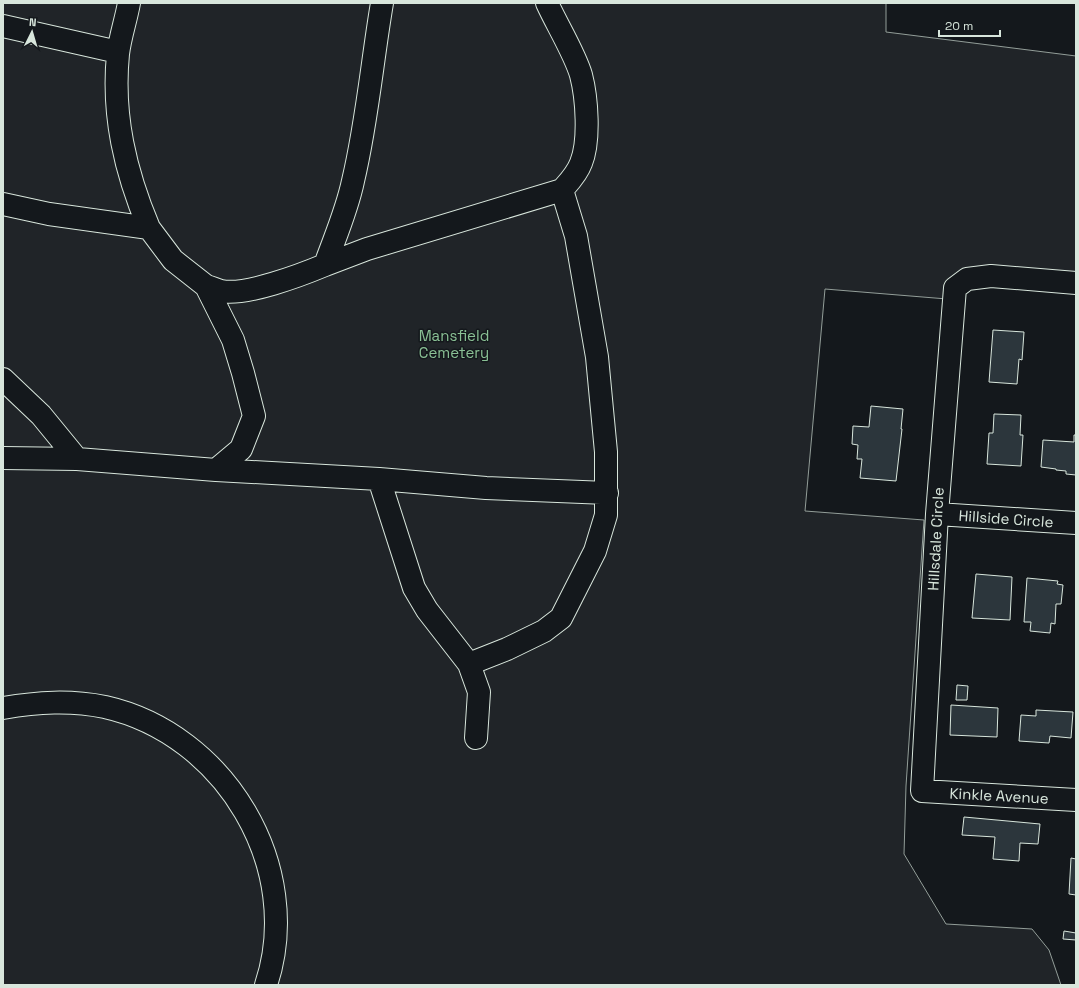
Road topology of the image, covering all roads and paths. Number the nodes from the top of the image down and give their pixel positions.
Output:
1 (129, 3) edge
2 (382, 3) edge
3 (547, 3) edge
4 (3, 26) edge
5 (118, 52) junction
6 (562, 190) junction
7 (3, 204) edge
8 (149, 228) junction
9 (325, 265) junction
10 (1076, 283) edge
11 (206, 286) junction
12 (3, 379) edge
13 (3, 458) edge
14 (77, 459) junction
15 (216, 470) junction
16 (379, 479) junction
17 (607, 493) junction
18 (936, 514) junction
19 (1076, 524) edge
20 (470, 664) junction
21 (3, 708) edge
22 (476, 738) dead end
23 (922, 791) joint
24 (1076, 800) edge
25 (266, 985) edge

1 - 5 main road
2 - 9 main road
3 - 6 main road
4 - 5 main road
5 - 8 main road
6 - 9 main road
6 - 17 main road
7 - 8 main road
8 - 11 main road
9 - 11 main road
10 - 18 main road, Hillsdale Circle
11 - 15 main road
12 - 14 main road
13 - 14 main road
14 - 15 main road
15 - 16 main road
16 - 17 main road
16 - 20 main road
17 - 20 main road
18 - 19 main road, Hillside Circle
18 - 23 main road, Hillsdale Circle
20 - 22 main road
21 - 25 main road
23 - 24 main road, Kinkle Avenue

